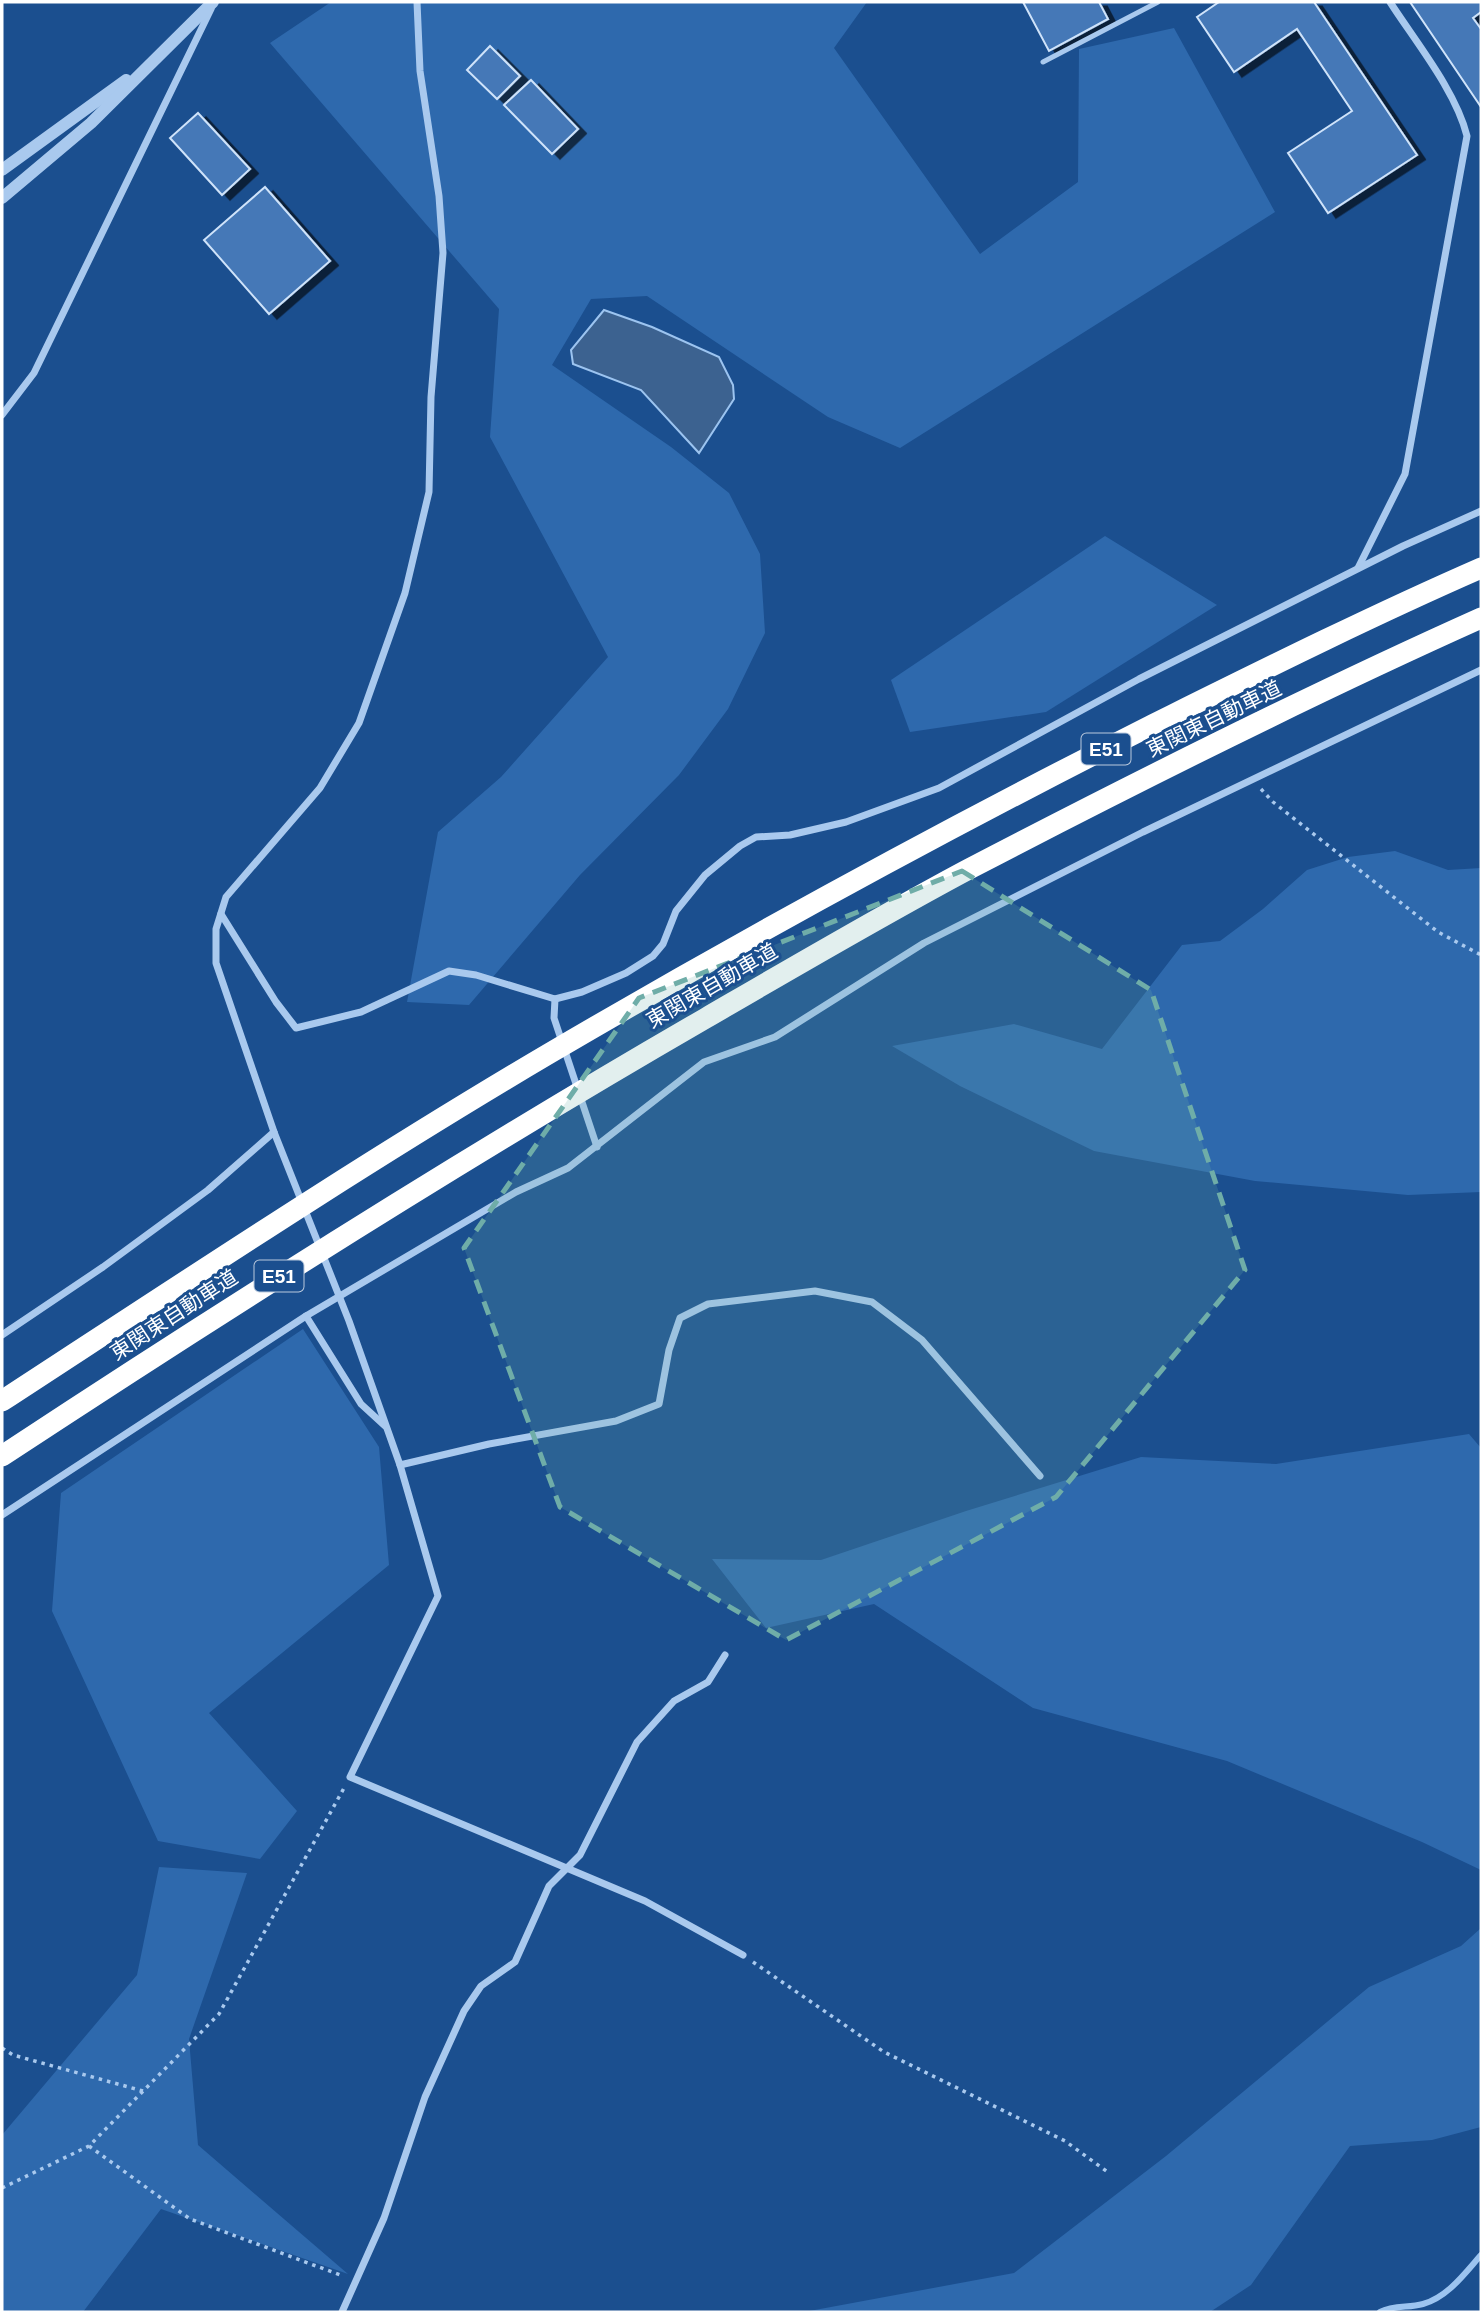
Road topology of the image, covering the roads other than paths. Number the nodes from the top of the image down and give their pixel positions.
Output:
1 (214, 2) edge
2 (417, 2) edge
3 (1158, 2) edge
4 (1390, 2) edge
5 (160, 55) junction
6 (1043, 62) dead end
7 (2, 170) edge
8 (2, 198) edge
9 (2, 415) edge
10 (1481, 511) edge
11 (1481, 568) edge
12 (1357, 569) junction
13 (1481, 618) edge
14 (1481, 670) edge
15 (221, 914) junction
16 (555, 999) junction
17 (274, 1132) junction
18 (597, 1147) junction
19 (306, 1316) junction
20 (2, 1335) edge
21 (2, 1401) edge
22 (386, 1426) junction
23 (2, 1456) edge
24 (400, 1465) junction
25 (1040, 1476) dead end
26 (2, 1515) edge
27 (724, 1655) dead end
28 (566, 1869) junction
29 (743, 1955) road end
30 (342, 2312) edge

1 - 5 street
1 - 9 street
2 - 15 street
3 - 6 lane
4 - 12 street
5 - 7 street
5 - 8 street
10 - 12 street
11 - 21 highway, 東関東自動車道 / E51
12 - 16 street
13 - 23 highway, 東関東自動車道 / E51
14 - 18 street
15 - 16 street
15 - 17 street
16 - 18 street
17 - 20 street
17 - 22 street
18 - 19 street
19 - 22 street
19 - 26 street
22 - 24 street
24 - 25 street
24 - 28 street
27 - 28 street
28 - 29 street
28 - 30 street

